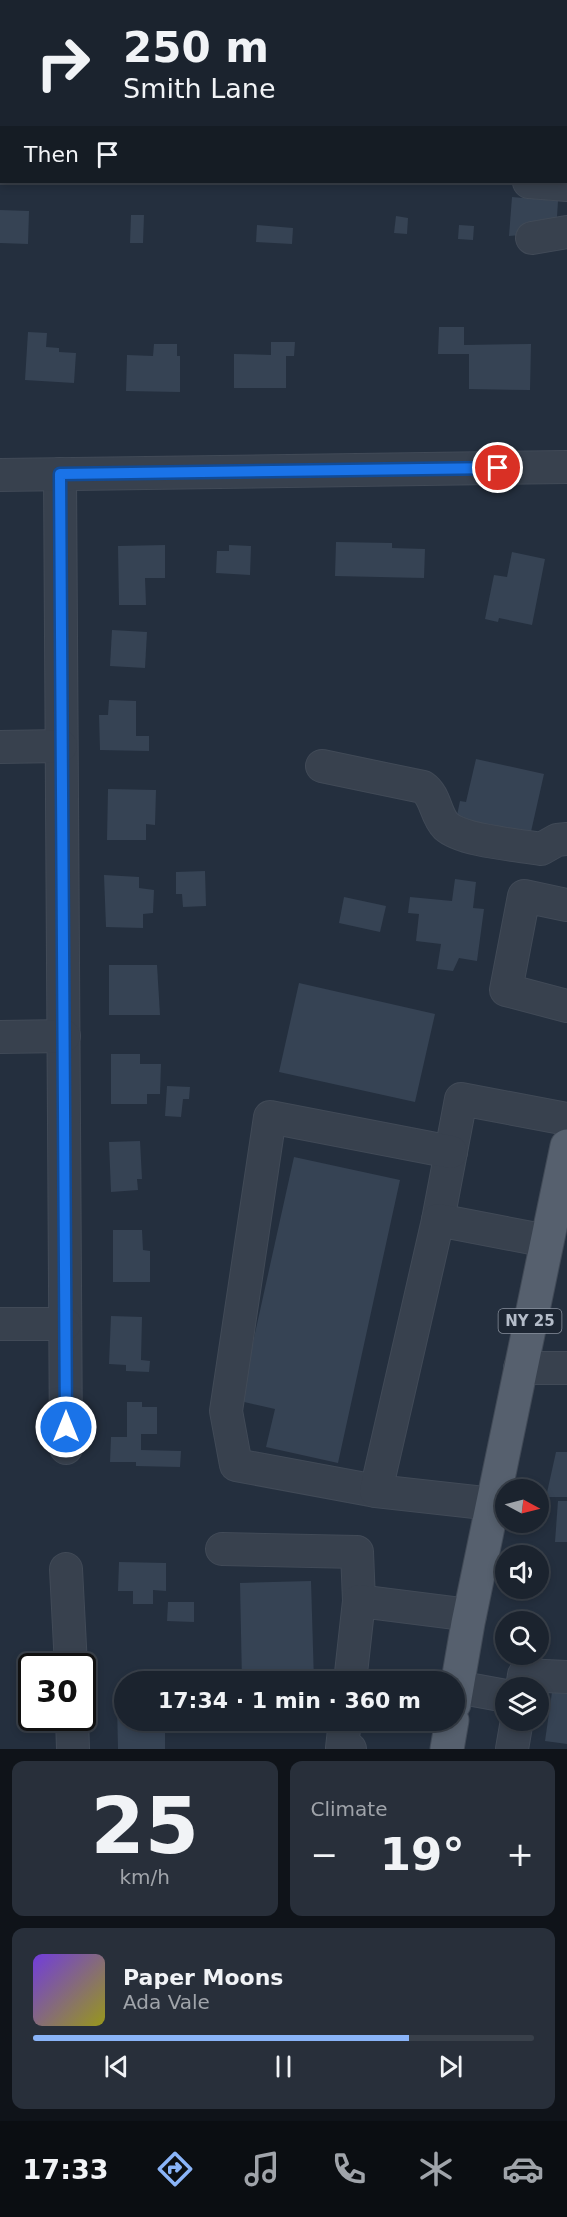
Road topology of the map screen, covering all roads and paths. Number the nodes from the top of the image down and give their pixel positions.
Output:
1 (542, 183) edge
2 (567, 185) edge
3 (567, 232) edge
4 (532, 238) dead end
5 (567, 467) edge
6 (60, 474) junction
7 (0, 475) edge
8 (61, 746) junction
9 (0, 747) edge
10 (322, 766) dead end
11 (567, 839) edge
12 (567, 905) edge
13 (567, 1006) edge
14 (63, 1036) junction
15 (0, 1037) edge
16 (567, 1119) edge
17 (451, 1152) junction
18 (565, 1167) edge
19 (438, 1220) junction
20 (547, 1242) junction
21 (0, 1324) edge
22 (65, 1324) junction
23 (520, 1368) junction
24 (567, 1368) edge
25 (66, 1448) dead end
26 (376, 1491) junction
27 (493, 1504) junction
28 (222, 1548) dead end
29 (66, 1569) dead end
30 (359, 1601) junction
31 (470, 1615) junction
32 (70, 1653) edge
33 (351, 1671) edge
34 (460, 1671) edge
35 (524, 1677) edge
36 (567, 1677) edge
37 (465, 1695) edge
38 (495, 1696) edge
39 (72, 1731) edge
40 (344, 1731) edge
41 (450, 1731) edge
42 (514, 1731) edge
43 (73, 1749) edge
44 (350, 1749) edge
45 (447, 1749) edge
46 (512, 1749) edge

1 - 2 street
3 - 4 street
5 - 6 street
6 - 7 street
6 - 8 street
8 - 9 street
8 - 14 street
10 - 11 street
12 - 13 street
14 - 15 street
14 - 22 street
16 - 17 street
17 - 19 street
17 - 26 street
18 - 20 main road, NY 25
19 - 20 street
19 - 26 street
20 - 23 main road, NY 25
21 - 22 street
22 - 25 street
23 - 24 street
23 - 27 main road, NY 25
26 - 27 street
27 - 31 main road, NY 25
28 - 30 street
29 - 32 street
30 - 31 street
30 - 33 street
31 - 34 main road, NY 25
35 - 36 street
37 - 38 street
39 - 43 street
40 - 44 street
41 - 45 main road
42 - 46 street

